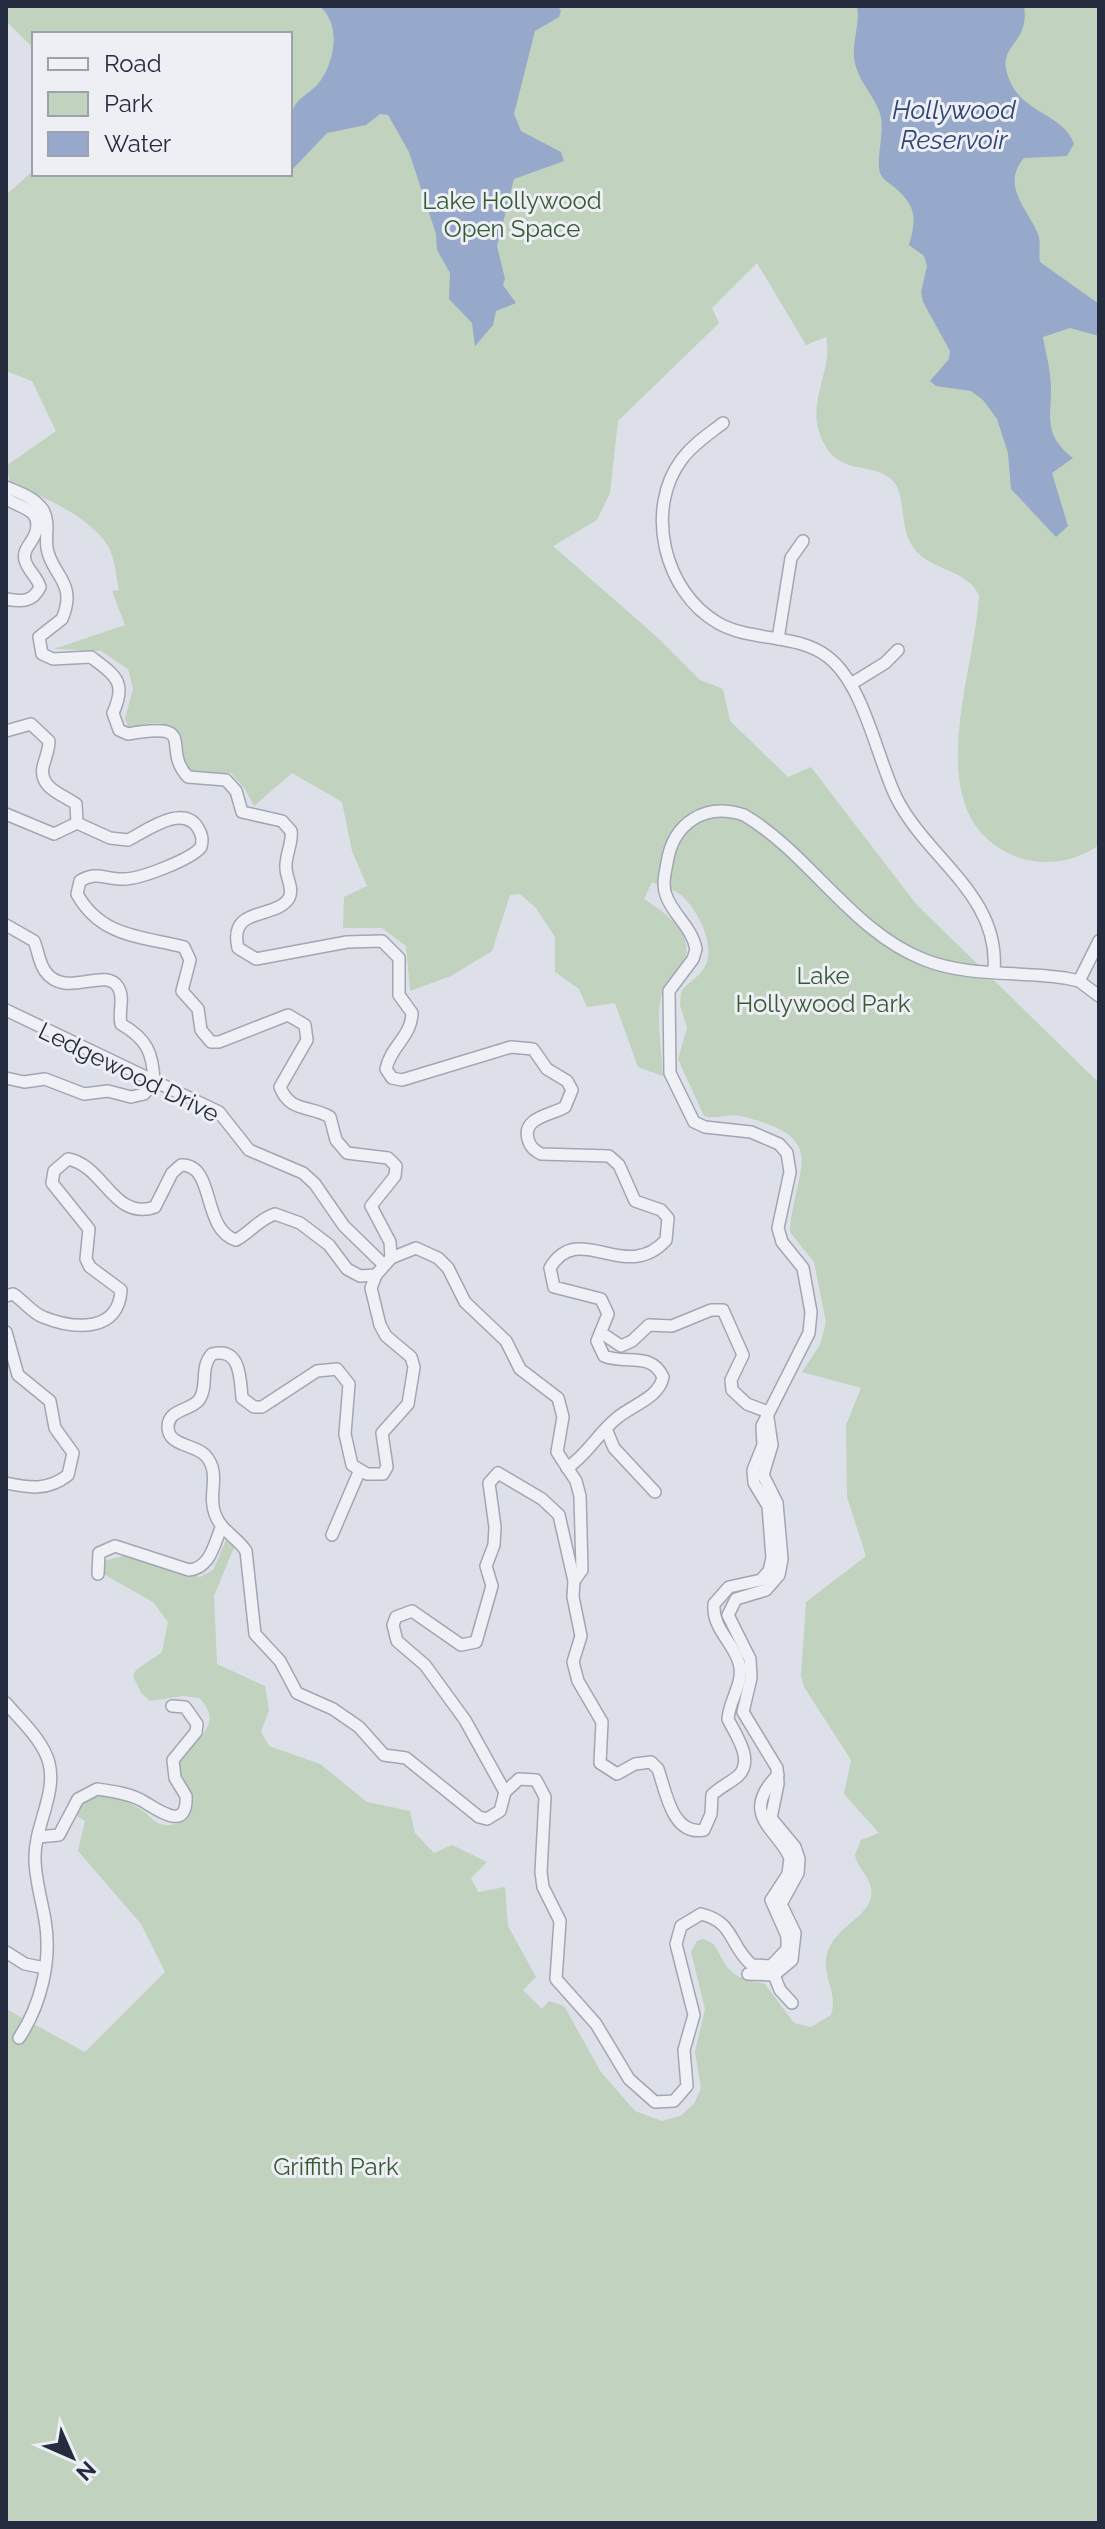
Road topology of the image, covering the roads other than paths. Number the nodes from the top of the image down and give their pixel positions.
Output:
1 (723, 423) dead end
2 (6, 487) edge
3 (6, 498) edge
4 (803, 541) dead end
5 (6, 599) edge
6 (778, 639) junction
7 (898, 650) dead end
8 (851, 684) junction
9 (6, 731) edge
10 (6, 814) edge
11 (77, 823) junction
12 (6, 925) edge
13 (1099, 941) edge
14 (994, 970) junction
15 (1079, 981) junction
16 (1099, 996) edge
17 (6, 1010) edge
18 (6, 1078) edge
19 (154, 1082) junction
20 (384, 1266) junction
21 (6, 1296) edge
22 (6, 1332) edge
23 (603, 1334) junction
24 (768, 1415) junction
25 (606, 1429) junction
26 (567, 1468) junction
27 (359, 1472) junction
28 (6, 1483) edge
29 (655, 1492) dead end
30 (221, 1528) junction
31 (332, 1535) dead end
32 (98, 1574) dead end
33 (574, 1581) junction
34 (6, 1703) edge
35 (740, 1703) junction
36 (172, 1706) dead end
37 (733, 1726) junction
38 (778, 1775) junction
39 (505, 1792) junction
40 (38, 1837) junction
41 (6, 1952) edge
42 (45, 1968) junction
43 (748, 1974) dead end
44 (774, 1975) junction
45 (792, 2003) dead end
46 (19, 2038) dead end

1 - 6 street
2 - 23 street
3 - 5 street
4 - 6 street
6 - 8 street
7 - 8 street
8 - 14 street
9 - 11 street
10 - 11 street
11 - 20 street
12 - 19 street
13 - 15 street
14 - 15 street
14 - 24 street
15 - 16 street
17 - 19 street, Ledgewood Drive
18 - 19 street
19 - 20 street, Ledgewood Drive
20 - 21 street
20 - 26 street
20 - 27 street
22 - 28 street
23 - 24 street
23 - 25 street
24 - 35 street
25 - 26 street
25 - 29 street
26 - 33 street
27 - 30 street
27 - 31 street
30 - 32 street
30 - 39 street
33 - 37 street
33 - 39 street
34 - 40 street
35 - 37 street
35 - 37 street
35 - 38 street
36 - 40 street
38 - 39 street
38 - 44 street
40 - 42 street
41 - 42 street
42 - 46 street
43 - 44 street
44 - 45 street

